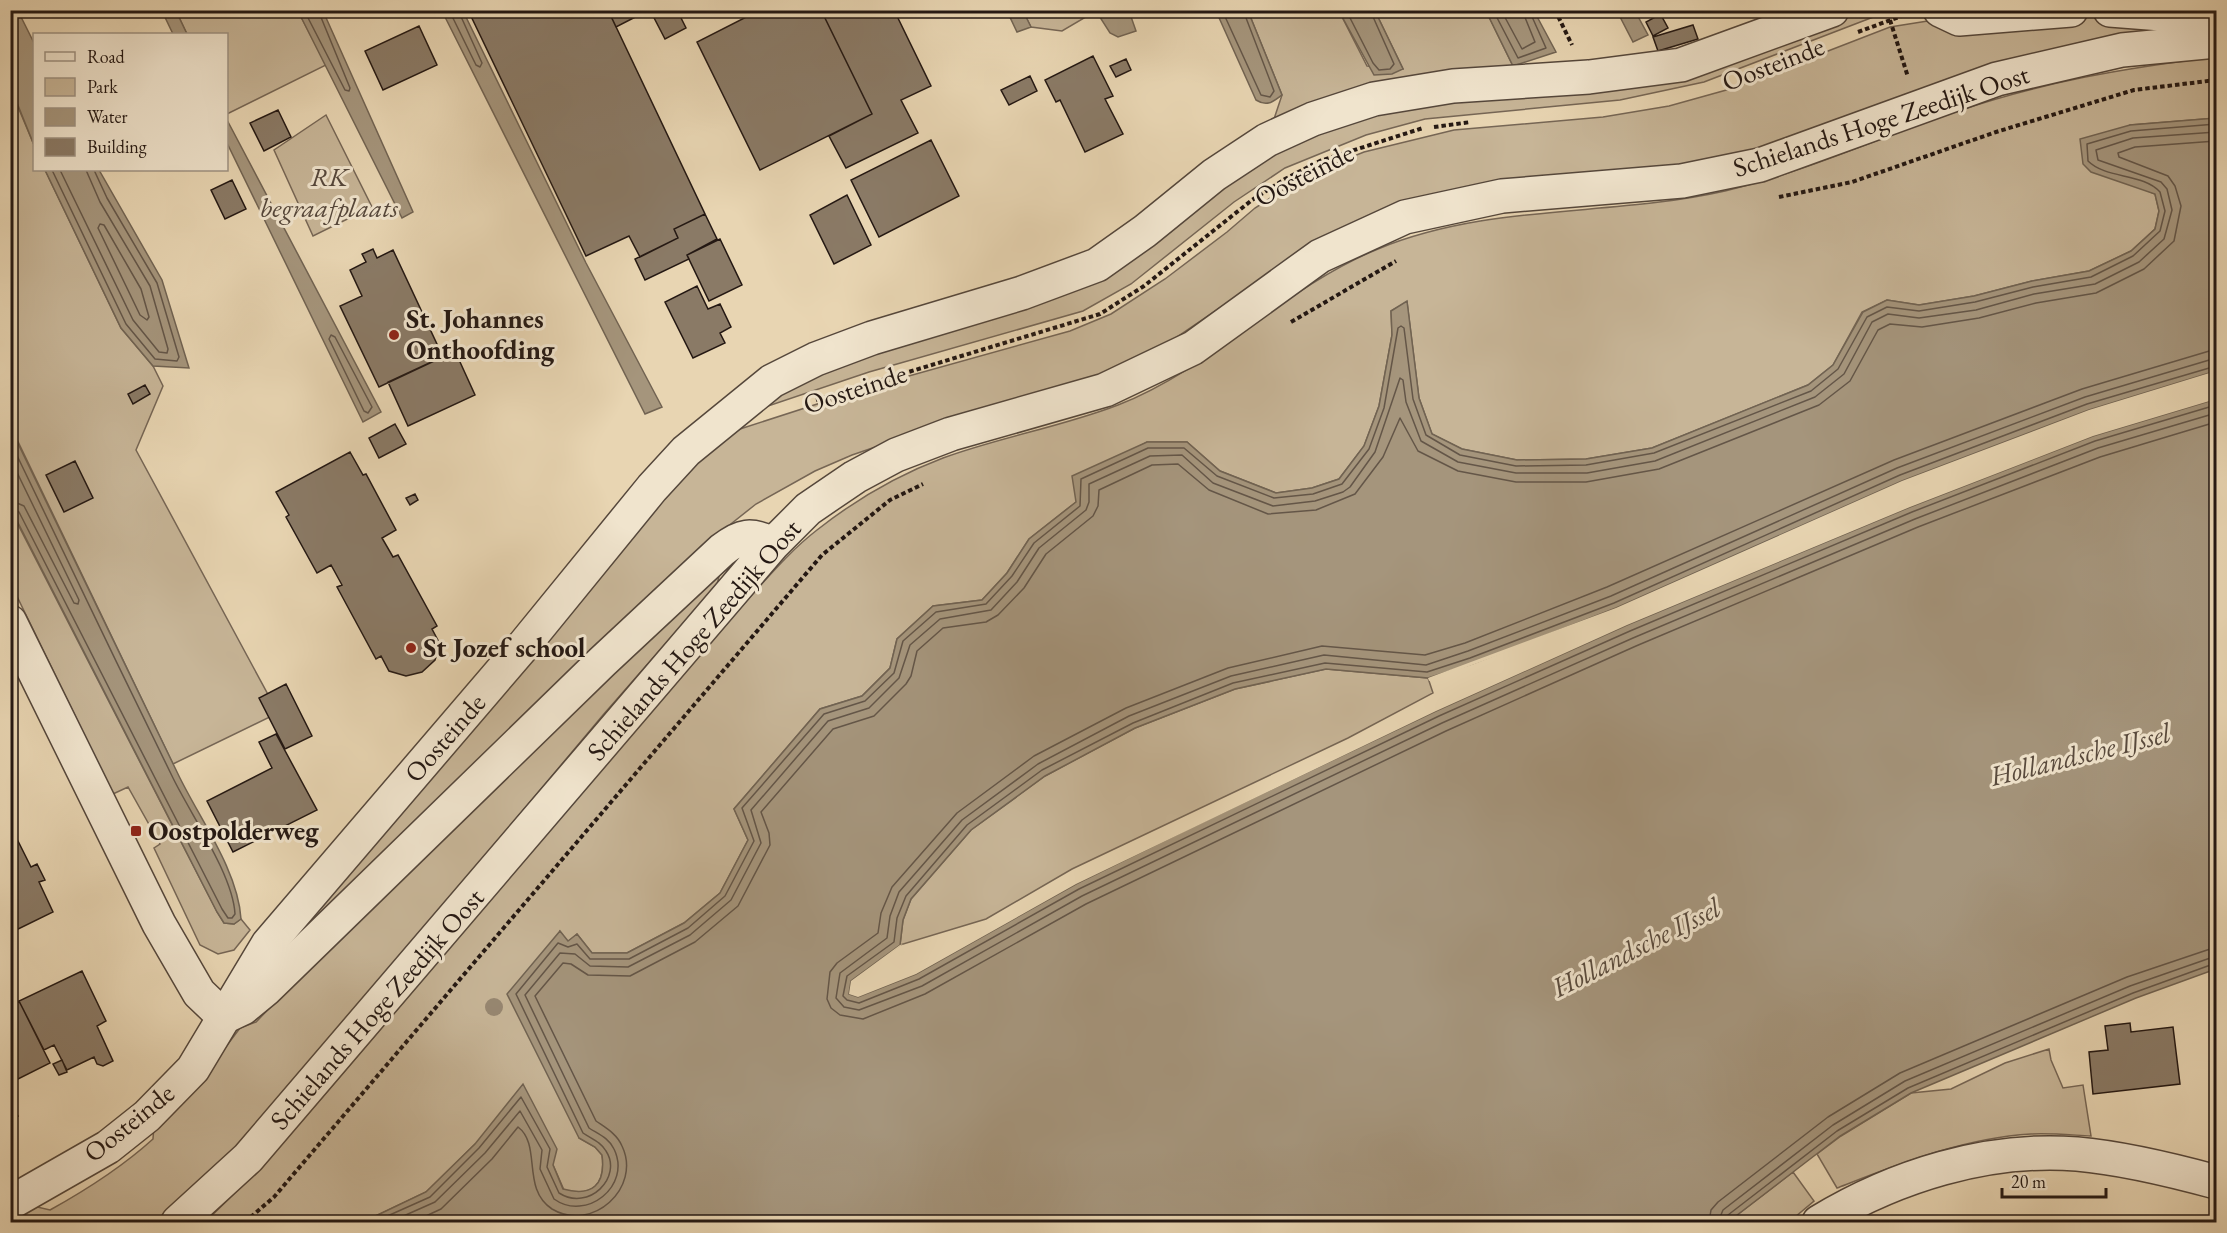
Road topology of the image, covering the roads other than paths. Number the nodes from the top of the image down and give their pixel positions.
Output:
1 (1940, 10) edge
2 (2071, 10) edge
3 (2110, 10) edge
4 (1840, 23) edge
5 (2216, 41) edge
6 (773, 544) junction
7 (10, 622) edge
8 (224, 1017) junction
9 (2217, 1182) edge
10 (10, 1203) edge
11 (178, 1222) edge
12 (1819, 1222) edge

1 - 2 street
3 - 5 street
4 - 8 street, Oosteinde
5 - 6 street, Schielands Hoge Zeedijk Oost
6 - 8 street, Oosteinde
6 - 11 street, Schielands Hoge Zeedijk Oost
7 - 8 street
8 - 10 street, Oosteinde
9 - 12 street

